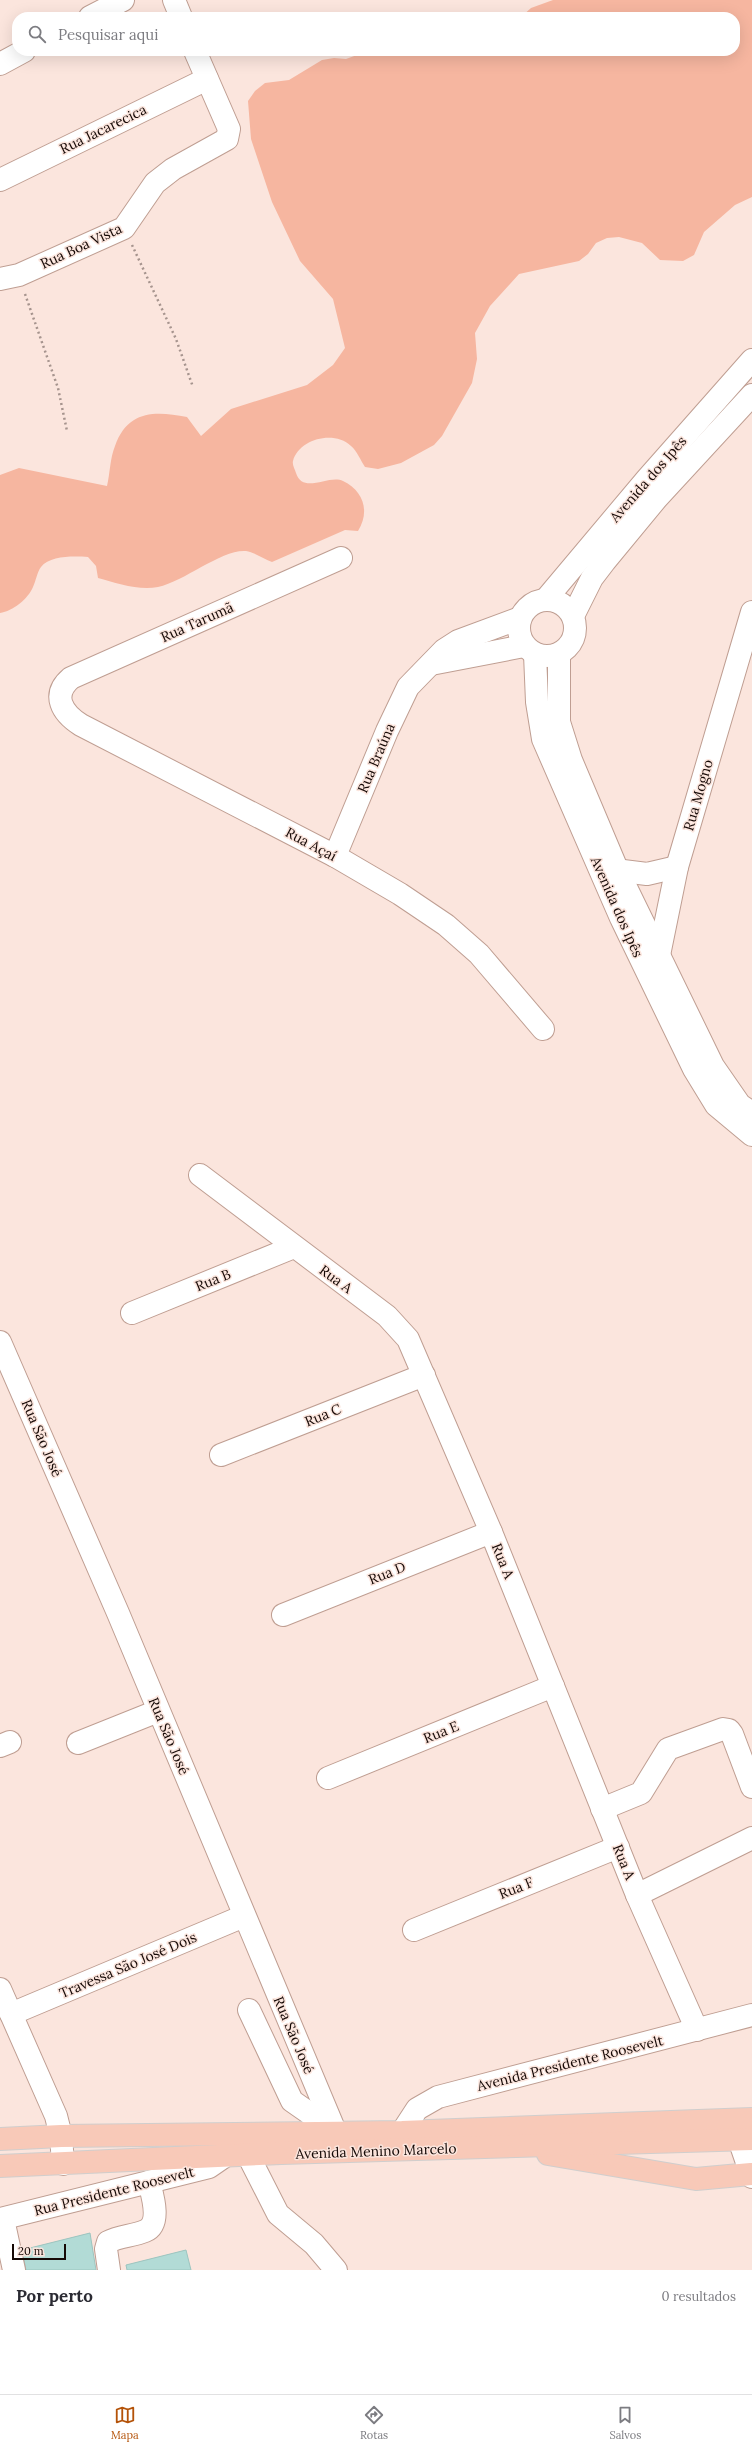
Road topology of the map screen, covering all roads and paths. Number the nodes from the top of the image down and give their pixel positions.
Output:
1 (122, 0) edge
2 (174, 0) edge
3 (99, 12) edge
4 (179, 12) edge
5 (15, 56) edge
6 (197, 56) edge
7 (0, 64) edge
8 (206, 78) junction
9 (0, 180) edge
10 (124, 228) junction
11 (9, 277) edge
12 (752, 360) edge
13 (193, 387) dead end
14 (752, 395) edge
15 (66, 431) dead end
16 (341, 558) dead end
17 (546, 599) junction
18 (752, 612) edge
19 (573, 616) junction
20 (520, 618) junction
21 (530, 650) junction
22 (559, 655) junction
23 (428, 665) junction
24 (59, 694) joint
25 (335, 856) junction
26 (677, 867) junction
27 (609, 870) junction
28 (660, 957) junction
29 (649, 978) junction
30 (543, 1029) dead end
31 (748, 1106) edge
32 (752, 1135) edge
33 (200, 1175) dead end
34 (294, 1248) junction
35 (132, 1312) dead end
36 (0, 1342) edge
37 (424, 1375) junction
38 (221, 1455) dead end
39 (491, 1532) junction
40 (284, 1615) dead end
41 (553, 1686) junction
42 (158, 1711) junction
43 (78, 1743) dead end
44 (328, 1778) dead end
45 (752, 1787) edge
46 (602, 1809) junction
47 (752, 1838) edge
48 (618, 1847) junction
49 (637, 1895) junction
50 (244, 1916) junction
51 (414, 1930) dead end
52 (0, 1989) edge
53 (249, 2010) dead end
54 (12, 2014) junction
55 (752, 2015) edge
56 (697, 2030) junction
57 (744, 2130) edge
58 (335, 2131) junction
59 (402, 2132) junction
60 (61, 2136) junction
61 (0, 2139) edge
62 (508, 2146) junction
63 (248, 2155) junction
64 (225, 2156) junction
65 (63, 2164) junction
66 (0, 2166) edge
67 (752, 2176) edge
68 (149, 2182) junction
69 (1, 2219) edge
70 (14, 2270) edge
71 (109, 2270) edge
72 (336, 2270) edge

1 - 3 street
2 - 4 street
5 - 7 street
6 - 8 street, Rua Boa Vista
8 - 9 street, Rua Jacarecica
8 - 10 street, Rua Boa Vista
10 - 11 street, Rua Boa Vista
10 - 13 path
11 - 15 path
12 - 17 street, Avenida dos Ipês
14 - 19 street, Avenida dos Ipês
16 - 24 street, Rua Tarumã
17 - 19 street
17 - 20 street, Avenida dos Ipês
18 - 26 street, Rua Mogno
19 - 22 street
20 - 21 street, Avenida dos Ipês
20 - 23 street, Rua Braúna
21 - 22 street
21 - 23 street
21 - 27 street, Avenida dos Ipês
22 - 27 street, Avenida dos Ipês
23 - 25 street, Rua Braúna
24 - 25 street, Rua Açaí
25 - 30 street, Rua Açaí
26 - 27 street
26 - 28 street, Rua Mogno
27 - 28 street, Avenida dos Ipês
27 - 29 street, Avenida dos Ipês
28 - 29 street, Rua Mogno
28 - 31 street, Avenida dos Ipês
29 - 32 street, Avenida dos Ipês
33 - 34 street, Rua A
34 - 35 street, Rua B
34 - 37 street, Rua A
36 - 42 street, Rua São José
37 - 38 street, Rua C
37 - 39 street, Rua A
39 - 40 street, Rua D
39 - 41 street, Rua A
41 - 44 street, Rua E
41 - 46 street, Rua A
42 - 43 street
42 - 50 street, Rua São José
45 - 46 street
46 - 48 street, Rua A
47 - 49 street
48 - 49 street, Rua A
48 - 51 street, Rua F
49 - 56 street, Rua A
50 - 54 street, Travessa São José Dois
50 - 58 street, Rua São José
52 - 54 street
53 - 58 street
54 - 60 street
55 - 56 street, Avenida Presidente Roosevelt
56 - 59 street, Avenida Presidente Roosevelt
57 - 59 main road, Avenida Menino Marcelo
57 - 62 main road, Avenida Menino Marcelo
57 - 67 street
58 - 59 main road, Avenida Menino Marcelo
58 - 60 main road, Avenida Menino Marcelo
60 - 61 main road, Avenida Menino Marcelo
60 - 65 street
62 - 63 main road, Avenida Menino Marcelo
62 - 67 main road
63 - 64 main road, Avenida Menino Marcelo
63 - 72 street
64 - 65 main road, Avenida Menino Marcelo
64 - 68 street, Rua Presidente Roosevelt
65 - 66 main road, Avenida Menino Marcelo
68 - 69 street, Rua Presidente Roosevelt
68 - 71 street
69 - 70 street

